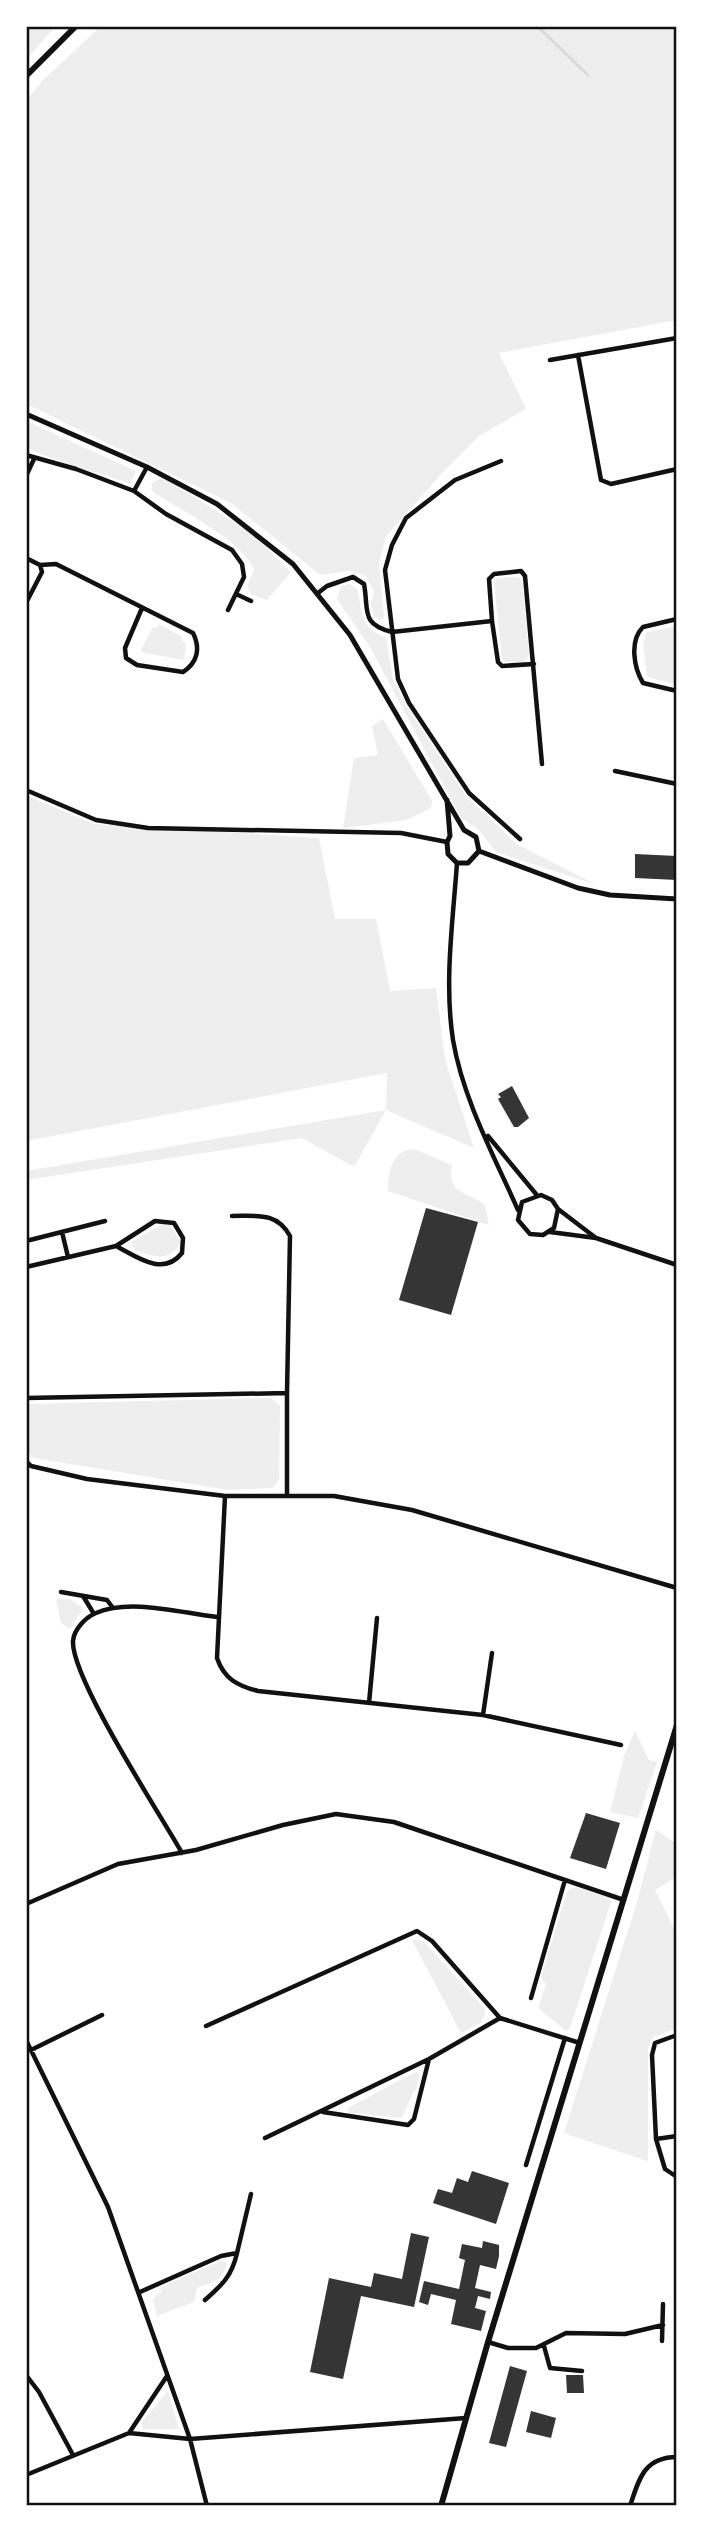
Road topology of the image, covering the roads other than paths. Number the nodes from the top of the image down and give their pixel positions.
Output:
1 (76, 26) edge
2 (26, 76) edge
3 (677, 338) edge
4 (578, 355) junction
5 (551, 360) dead end
6 (26, 414) edge
7 (26, 455) edge
8 (34, 459) junction
9 (501, 461) dead end
10 (147, 467) junction
11 (677, 469) edge
12 (26, 476) edge
13 (134, 491) junction
14 (26, 558) edge
15 (40, 565) junction
16 (318, 593) junction
17 (236, 594) junction
18 (251, 601) dead end
19 (26, 603) edge
20 (142, 608) junction
21 (228, 610) dead end
22 (677, 619) edge
23 (492, 621) junction
24 (392, 632) junction
25 (534, 664) junction
26 (677, 691) edge
27 (542, 764) dead end
28 (615, 771) dead end
29 (677, 784) edge
30 (26, 790) edge
31 (447, 800) junction
32 (464, 830) junction
33 (449, 839) junction
34 (520, 839) dead end
35 (479, 851) junction
36 (457, 863) junction
37 (677, 899) edge
38 (481, 1127) junction
39 (537, 1195) junction
40 (558, 1209) junction
41 (518, 1210) junction
42 (232, 1216) dead end
43 (105, 1222) dead end
44 (62, 1232) junction
45 (550, 1232) junction
46 (596, 1238) junction
47 (26, 1241) edge
48 (116, 1246) junction
49 (68, 1257) junction
50 (677, 1265) edge
51 (26, 1267) edge
52 (287, 1393) junction
53 (26, 1398) edge
54 (26, 1461) edge
55 (286, 1494) junction
56 (225, 1496) junction
57 (677, 1588) edge
58 (61, 1592) dead end
59 (83, 1596) junction
60 (113, 1608) junction
61 (94, 1614) junction
62 (217, 1618) junction
63 (377, 1618) dead end
64 (492, 1653) dead end
65 (369, 1703) junction
66 (483, 1715) junction
67 (677, 1725) edge
68 (621, 1745) dead end
69 (182, 1853) junction
70 (565, 1880) junction
71 (624, 1900) junction
72 (26, 1904) edge
73 (531, 1997) dead end
74 (102, 2015) dead end
75 (500, 2018) junction
76 (206, 2026) dead end
77 (677, 2035) edge
78 (565, 2038) junction
79 (26, 2040) edge
80 (581, 2043) junction
81 (32, 2050) junction
82 (429, 2059) junction
83 (321, 2111) junction
84 (677, 2136) edge
85 (265, 2138) dead end
86 (656, 2139) junction
87 (526, 2165) dead end
88 (677, 2177) edge
89 (251, 2194) dead end
90 (237, 2253) junction
91 (140, 2292) junction
92 (205, 2300) dead end
93 (663, 2304) dead end
94 (663, 2325) junction
95 (662, 2341) dead end
96 (488, 2342) junction
97 (544, 2346) junction
98 (582, 2371) dead end
99 (168, 2374) junction
100 (26, 2375) edge
101 (466, 2418) junction
102 (129, 2433) junction
103 (190, 2439) junction
104 (73, 2455) junction
105 (677, 2457) edge
106 (26, 2475) edge
107 (207, 2506) edge
108 (441, 2506) edge
109 (630, 2506) edge

1 - 2 main road
3 - 4 street
4 - 5 street
4 - 11 street
6 - 10 street
7 - 8 street
8 - 12 street
8 - 13 street
9 - 24 street
10 - 13 street
10 - 16 street
13 - 17 street
14 - 15 street
15 - 19 street
15 - 20 street
16 - 24 street
16 - 31 street
17 - 18 street
17 - 21 street
20 - 20 street
22 - 26 street
23 - 24 street
23 - 25 street
23 - 25 street
24 - 34 street
25 - 27 street
28 - 29 street
30 - 33 street
31 - 32 street
31 - 33 street
32 - 33 street
32 - 35 street
33 - 36 street
35 - 36 street
35 - 37 street
36 - 38 street
38 - 39 street
38 - 41 street
39 - 40 street
39 - 41 street
40 - 45 street
40 - 46 street
41 - 45 street
42 - 52 street
43 - 44 street
44 - 47 street
44 - 49 street
45 - 46 street
46 - 50 street
48 - 48 street
48 - 49 street
49 - 51 street
52 - 53 street
52 - 55 street
54 - 56 street
55 - 56 street
55 - 57 street
56 - 62 street
58 - 59 street
59 - 60 street
59 - 61 street
60 - 61 street
60 - 62 street
61 - 69 street
62 - 65 street
63 - 65 street
64 - 66 street
65 - 66 street
66 - 68 street
67 - 71 main road
69 - 70 street
69 - 72 street
70 - 71 street
70 - 73 street
71 - 80 main road
74 - 81 street
75 - 76 street
75 - 78 street
75 - 82 street
77 - 86 street
78 - 80 street
78 - 87 street
79 - 81 street
80 - 96 main road
81 - 91 street
82 - 83 street
82 - 83 street
83 - 85 street
84 - 86 street
86 - 88 street
89 - 90 street
90 - 91 street
90 - 92 street
91 - 99 street
93 - 94 street
94 - 95 street
94 - 97 street
96 - 97 street
96 - 101 main road
97 - 98 street
99 - 102 street
99 - 103 street
100 - 104 street
101 - 103 street
101 - 108 main road
102 - 103 street
102 - 104 street
103 - 107 street
104 - 106 street
105 - 109 street

